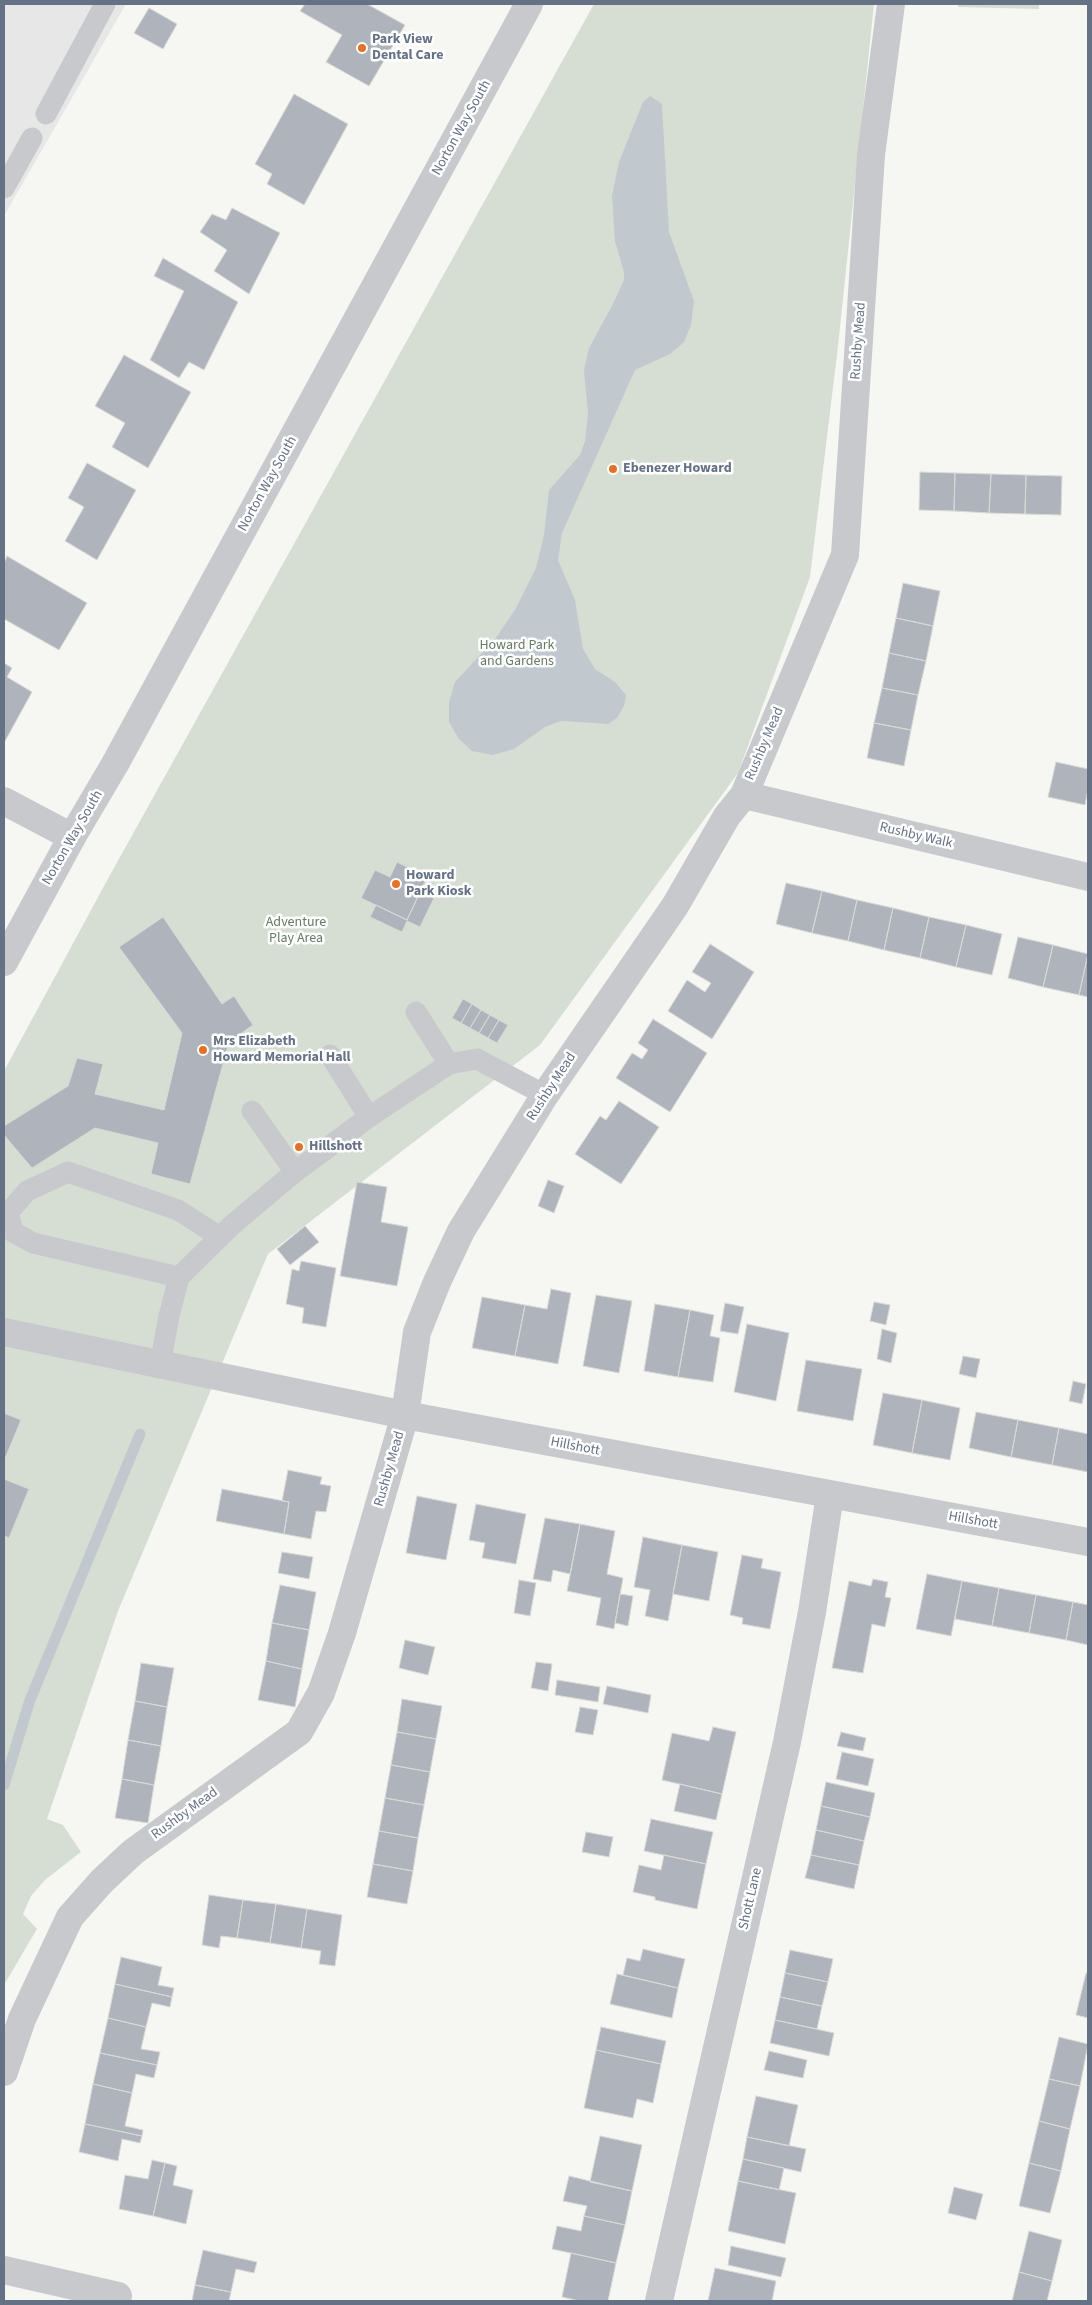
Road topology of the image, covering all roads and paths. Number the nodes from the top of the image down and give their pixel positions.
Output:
1 (105, 4) edge
2 (529, 4) edge
3 (891, 4) edge
4 (46, 114) dead end
5 (32, 138) dead end
6 (8, 180) edge
7 (744, 795) junction
8 (4, 801) edge
9 (72, 837) junction
10 (1088, 877) edge
11 (4, 962) edge
12 (416, 1012) dead end
13 (330, 1055) dead end
14 (449, 1064) junction
15 (545, 1095) junction
16 (252, 1110) dead end
17 (369, 1117) junction
18 (295, 1172) junction
19 (220, 1237) junction
20 (179, 1277) junction
21 (4, 1332) edge
22 (160, 1365) junction
23 (405, 1415) junction
24 (830, 1495) junction
25 (1088, 1542) edge
26 (4, 2072) edge
27 (4, 2270) edge
28 (118, 2296) dead end
29 (660, 2301) edge

1 - 4 lane
2 - 9 street, Norton Way South
3 - 7 street, Rushby Mead
5 - 6 lane
7 - 10 street, Rushby Walk
7 - 15 street, Rushby Mead
8 - 9 street
9 - 11 street, Norton Way South
12 - 14 lane
13 - 17 lane
14 - 15 lane
14 - 17 lane
15 - 23 street, Rushby Mead
16 - 18 lane
17 - 18 lane
18 - 19 lane
19 - 20 lane
19 - 20 lane
20 - 22 lane
21 - 22 street, Hillshott
22 - 23 street, Hillshott
23 - 24 street, Hillshott
23 - 26 street, Rushby Mead
24 - 25 street, Hillshott
24 - 29 street, Shott Lane
27 - 28 street

